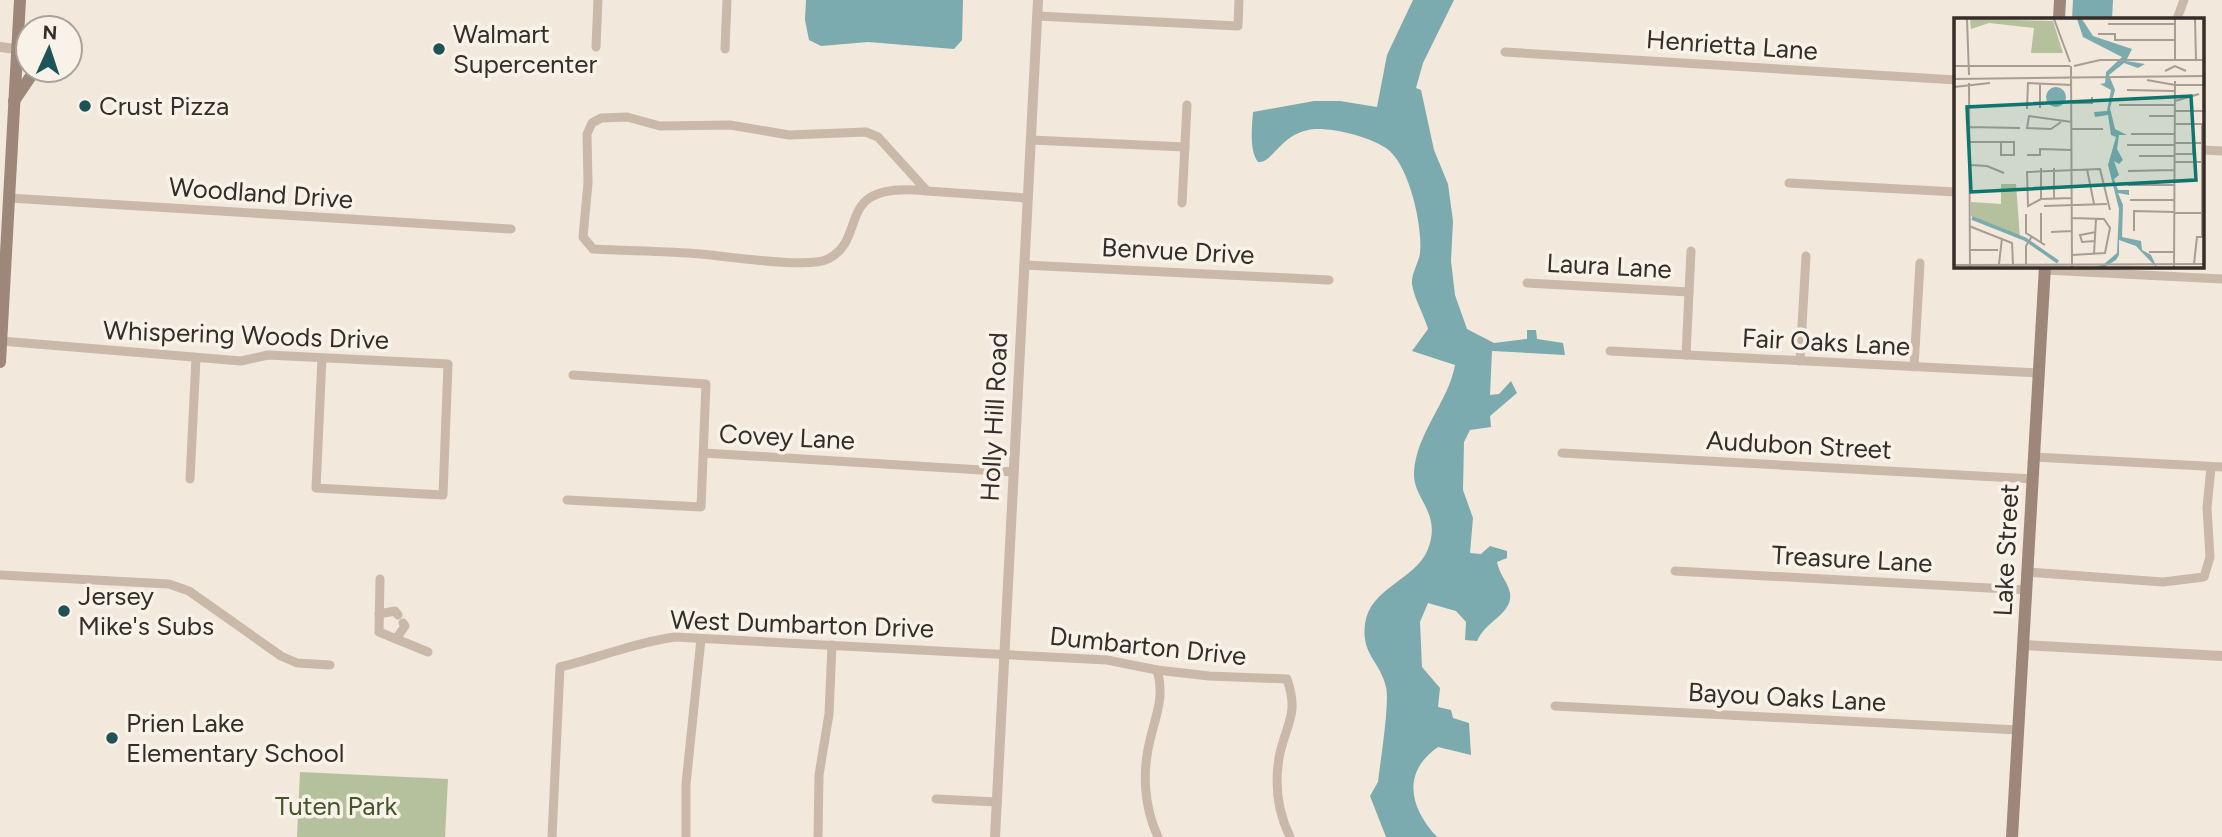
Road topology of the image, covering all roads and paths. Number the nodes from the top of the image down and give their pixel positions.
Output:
1 (598, 0) edge
2 (727, 0) edge
3 (1038, 0) edge
4 (1239, 0) edge
5 (2060, 0) edge
6 (2184, 0) edge
7 (1037, 16) junction
8 (2059, 18) edge
9 (2178, 18) edge
10 (596, 47) dead end
11 (725, 49) dead end
12 (1506, 52) dead end
13 (1954, 80) edge
14 (14, 84) edge
15 (25, 84) edge
16 (13, 101) junction
17 (1187, 105) dead end
18 (1031, 140) junction
19 (1185, 147) junction
20 (2204, 150) edge
21 (2222, 151) edge
22 (1789, 183) dead end
23 (927, 191) junction
24 (1954, 192) edge
25 (9, 198) junction
26 (1028, 198) junction
27 (1182, 204) dead end
28 (511, 229) dead end
29 (1691, 251) dead end
30 (1805, 256) dead end
31 (1920, 263) dead end
32 (1024, 265) junction
33 (2045, 268) edge
34 (2222, 279) edge
35 (1329, 280) dead end
36 (1527, 283) dead end
37 (1689, 292) junction
38 (1, 335) edge
39 (1610, 351) dead end
40 (1686, 355) junction
41 (196, 358) junction
42 (322, 358) junction
43 (1800, 361) junction
44 (0, 362) edge
45 (1914, 367) junction
46 (2039, 373) junction
47 (573, 375) dead end
48 (704, 453) junction
49 (1562, 453) dead end
50 (2034, 457) junction
51 (2211, 467) junction
52 (2222, 467) edge
53 (1014, 472) junction
54 (190, 479) dead end
55 (2033, 479) junction
56 (567, 500) dead end
57 (1675, 571) dead end
58 (2027, 572) junction
59 (0, 575) edge
60 (380, 579) dead end
61 (2026, 590) junction
62 (379, 614) junction
63 (396, 639) junction
64 (701, 639) junction
65 (832, 645) junction
66 (2023, 645) junction
67 (428, 652) dead end
68 (1004, 655) junction
69 (2222, 656) edge
70 (330, 665) dead end
71 (1157, 670) junction
72 (1555, 706) dead end
73 (2018, 730) junction
74 (936, 799) dead end
75 (997, 802) junction
76 (552, 837) edge
77 (686, 837) edge
78 (818, 837) edge
79 (995, 837) edge
80 (1158, 837) edge
81 (1290, 837) edge
82 (2012, 837) edge

1 - 10 street
2 - 11 street
3 - 7 street, Holly Hill Road
4 - 7 street
5 - 8 main road
6 - 9 street
7 - 18 street, Holly Hill Road
12 - 13 street, Henrietta Lane
14 - 16 main road
15 - 16 main road
16 - 25 main road
17 - 19 street
18 - 19 street
18 - 26 street, Holly Hill Road
19 - 27 street
20 - 21 street
22 - 24 street
23 - 23 street
23 - 26 street
25 - 28 street, Woodland Drive
25 - 38 main road
26 - 32 street, Holly Hill Road
29 - 37 street
30 - 43 street
31 - 45 street
32 - 35 street, Benvue Drive
32 - 53 street, Holly Hill Road
33 - 34 street
33 - 46 main road, Lake Street
36 - 37 street, Laura Lane
37 - 40 street
38 - 41 street, Whispering Woods Drive
38 - 44 main road
39 - 40 street, Fair Oaks Lane
40 - 43 street, Fair Oaks Lane
41 - 42 street, Whispering Woods Drive
41 - 54 street
42 - 42 street, Whispering Woods Drive
43 - 45 street, Fair Oaks Lane
45 - 46 street, Fair Oaks Lane
46 - 50 main road, Lake Street
47 - 48 street
48 - 53 street, Covey Lane
48 - 56 street, Covey Lane
49 - 55 street, Audubon Street
50 - 51 street
50 - 55 main road, Lake Street
51 - 52 street
51 - 58 street
53 - 68 street, Holly Hill Road
55 - 58 main road, Lake Street
57 - 61 street, Treasure Lane
58 - 61 main road, Lake Street
59 - 70 street
60 - 62 street
61 - 66 main road, Lake Street
62 - 63 street
62 - 63 street
63 - 67 street
64 - 65 street, West Dumbarton Drive
64 - 76 street, West Dumbarton Drive
64 - 77 street
65 - 68 street, West Dumbarton Drive
65 - 78 street
66 - 69 street
66 - 73 main road, Lake Street
68 - 71 street, Dumbarton Drive
68 - 75 street, Holly Hill Road
71 - 80 street
71 - 81 street, Dumbarton Drive
72 - 73 street, Bayou Oaks Lane
73 - 82 main road, Lake Street
74 - 75 street
75 - 79 street, Holly Hill Road

